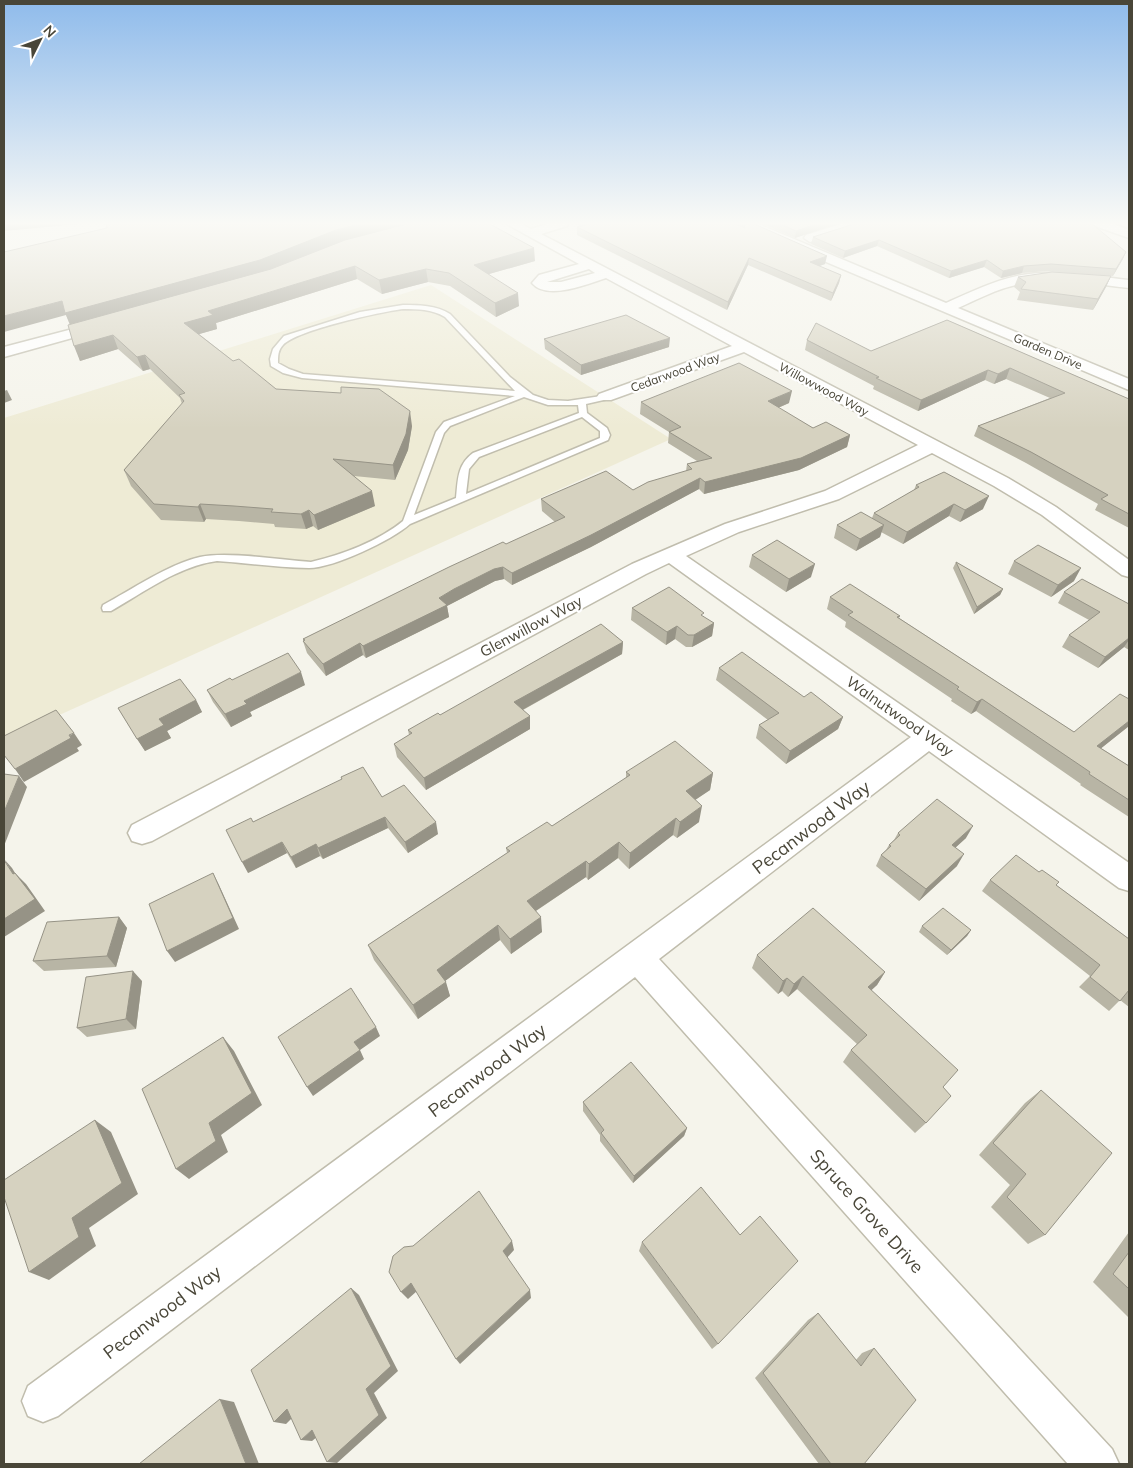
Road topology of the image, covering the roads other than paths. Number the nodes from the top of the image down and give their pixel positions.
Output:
1 (639, 292) edge
2 (907, 292) edge
3 (985, 292) edge
4 (946, 308) junction
5 (117, 321) edge
6 (744, 347) junction
7 (4, 352) edge
8 (1129, 385) edge
9 (526, 394) junction
10 (605, 397) joint
11 (582, 409) junction
12 (932, 446) junction
13 (461, 499) junction
14 (407, 522) junction
15 (670, 554) junction
16 (1129, 570) edge
17 (107, 608) dead end
18 (929, 737) junction
19 (142, 833) dead end
20 (1129, 879) edge
21 (638, 958) junction
22 (43, 1401) dead end
23 (1097, 1464) edge

1 - 6 street, Willowwood Way
2 - 4 street, Garden Drive
3 - 4 street
4 - 8 street, Garden Drive
5 - 7 street
6 - 10 street, Cedarwood Way
6 - 12 street, Willowwood Way
9 - 9 lane
9 - 11 lane
9 - 14 lane
10 - 11 lane
11 - 13 lane
11 - 13 lane
12 - 15 street, Glenwillow Way
12 - 16 street, Willowwood Way
13 - 14 lane
14 - 17 lane
15 - 18 street, Walnutwood Way
15 - 19 street, Glenwillow Way
18 - 20 street, Walnutwood Way
18 - 21 street, Pecanwood Way
21 - 22 street, Pecanwood Way
21 - 23 street, Spruce Grove Drive

